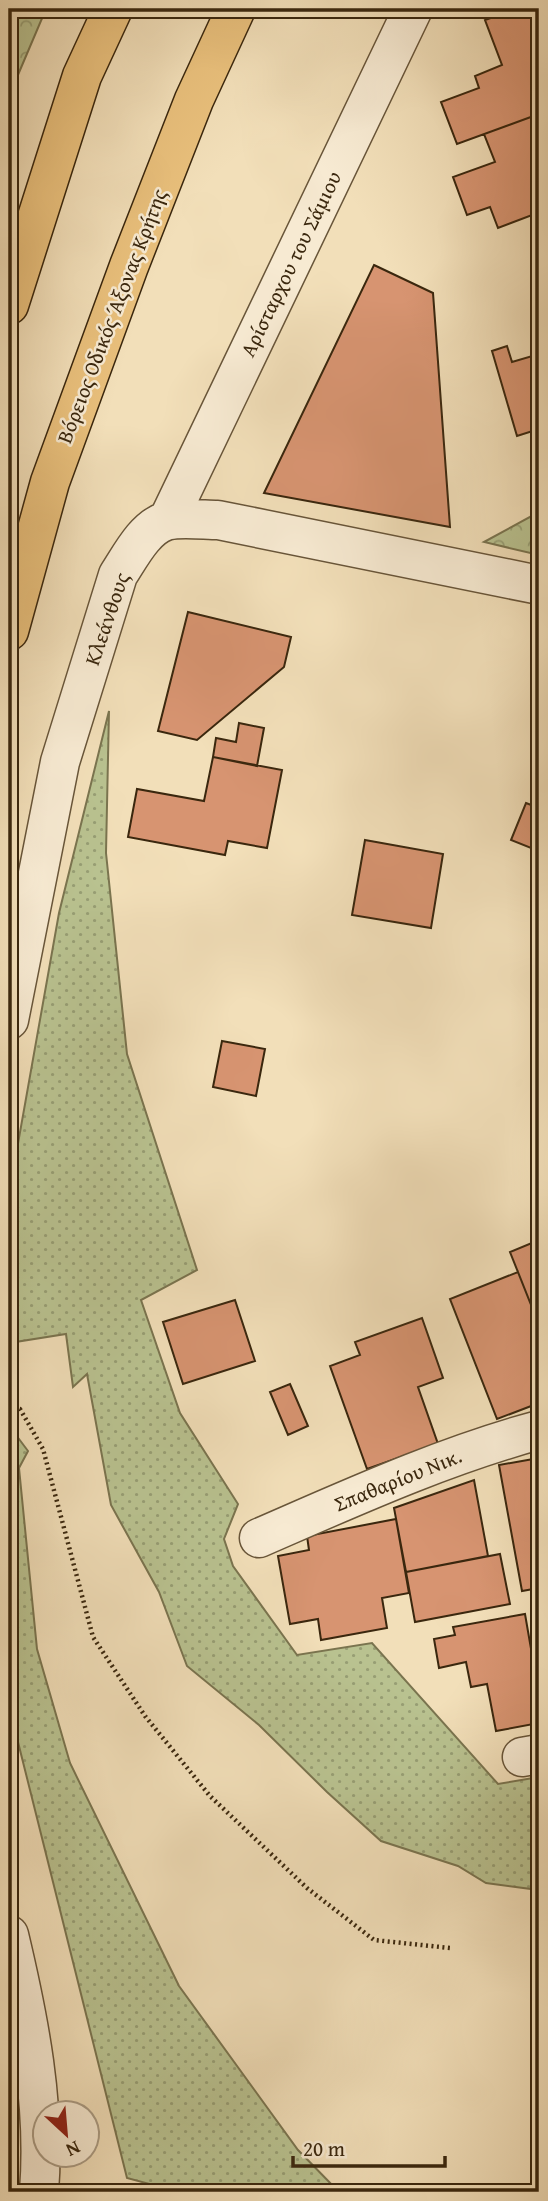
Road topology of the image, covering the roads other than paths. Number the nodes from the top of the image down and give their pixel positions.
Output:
1 (113, 9) edge
2 (236, 9) edge
3 (413, 9) edge
4 (9, 305) edge
5 (168, 520) junction
6 (539, 585) edge
7 (9, 631) edge
8 (9, 1020) edge
9 (539, 1430) edge
10 (259, 1538) dead end
11 (9, 1935) edge
12 (39, 2192) edge

1 - 4 highway
2 - 7 highway, Βόρειος Οδικός Άξονας Κρήτης
3 - 5 street, Αρίσταρχου του Σάμιου
5 - 6 street
5 - 8 street, Κλεάνθους
9 - 10 street, Σπαθαρίου Νικ.
11 - 12 street

